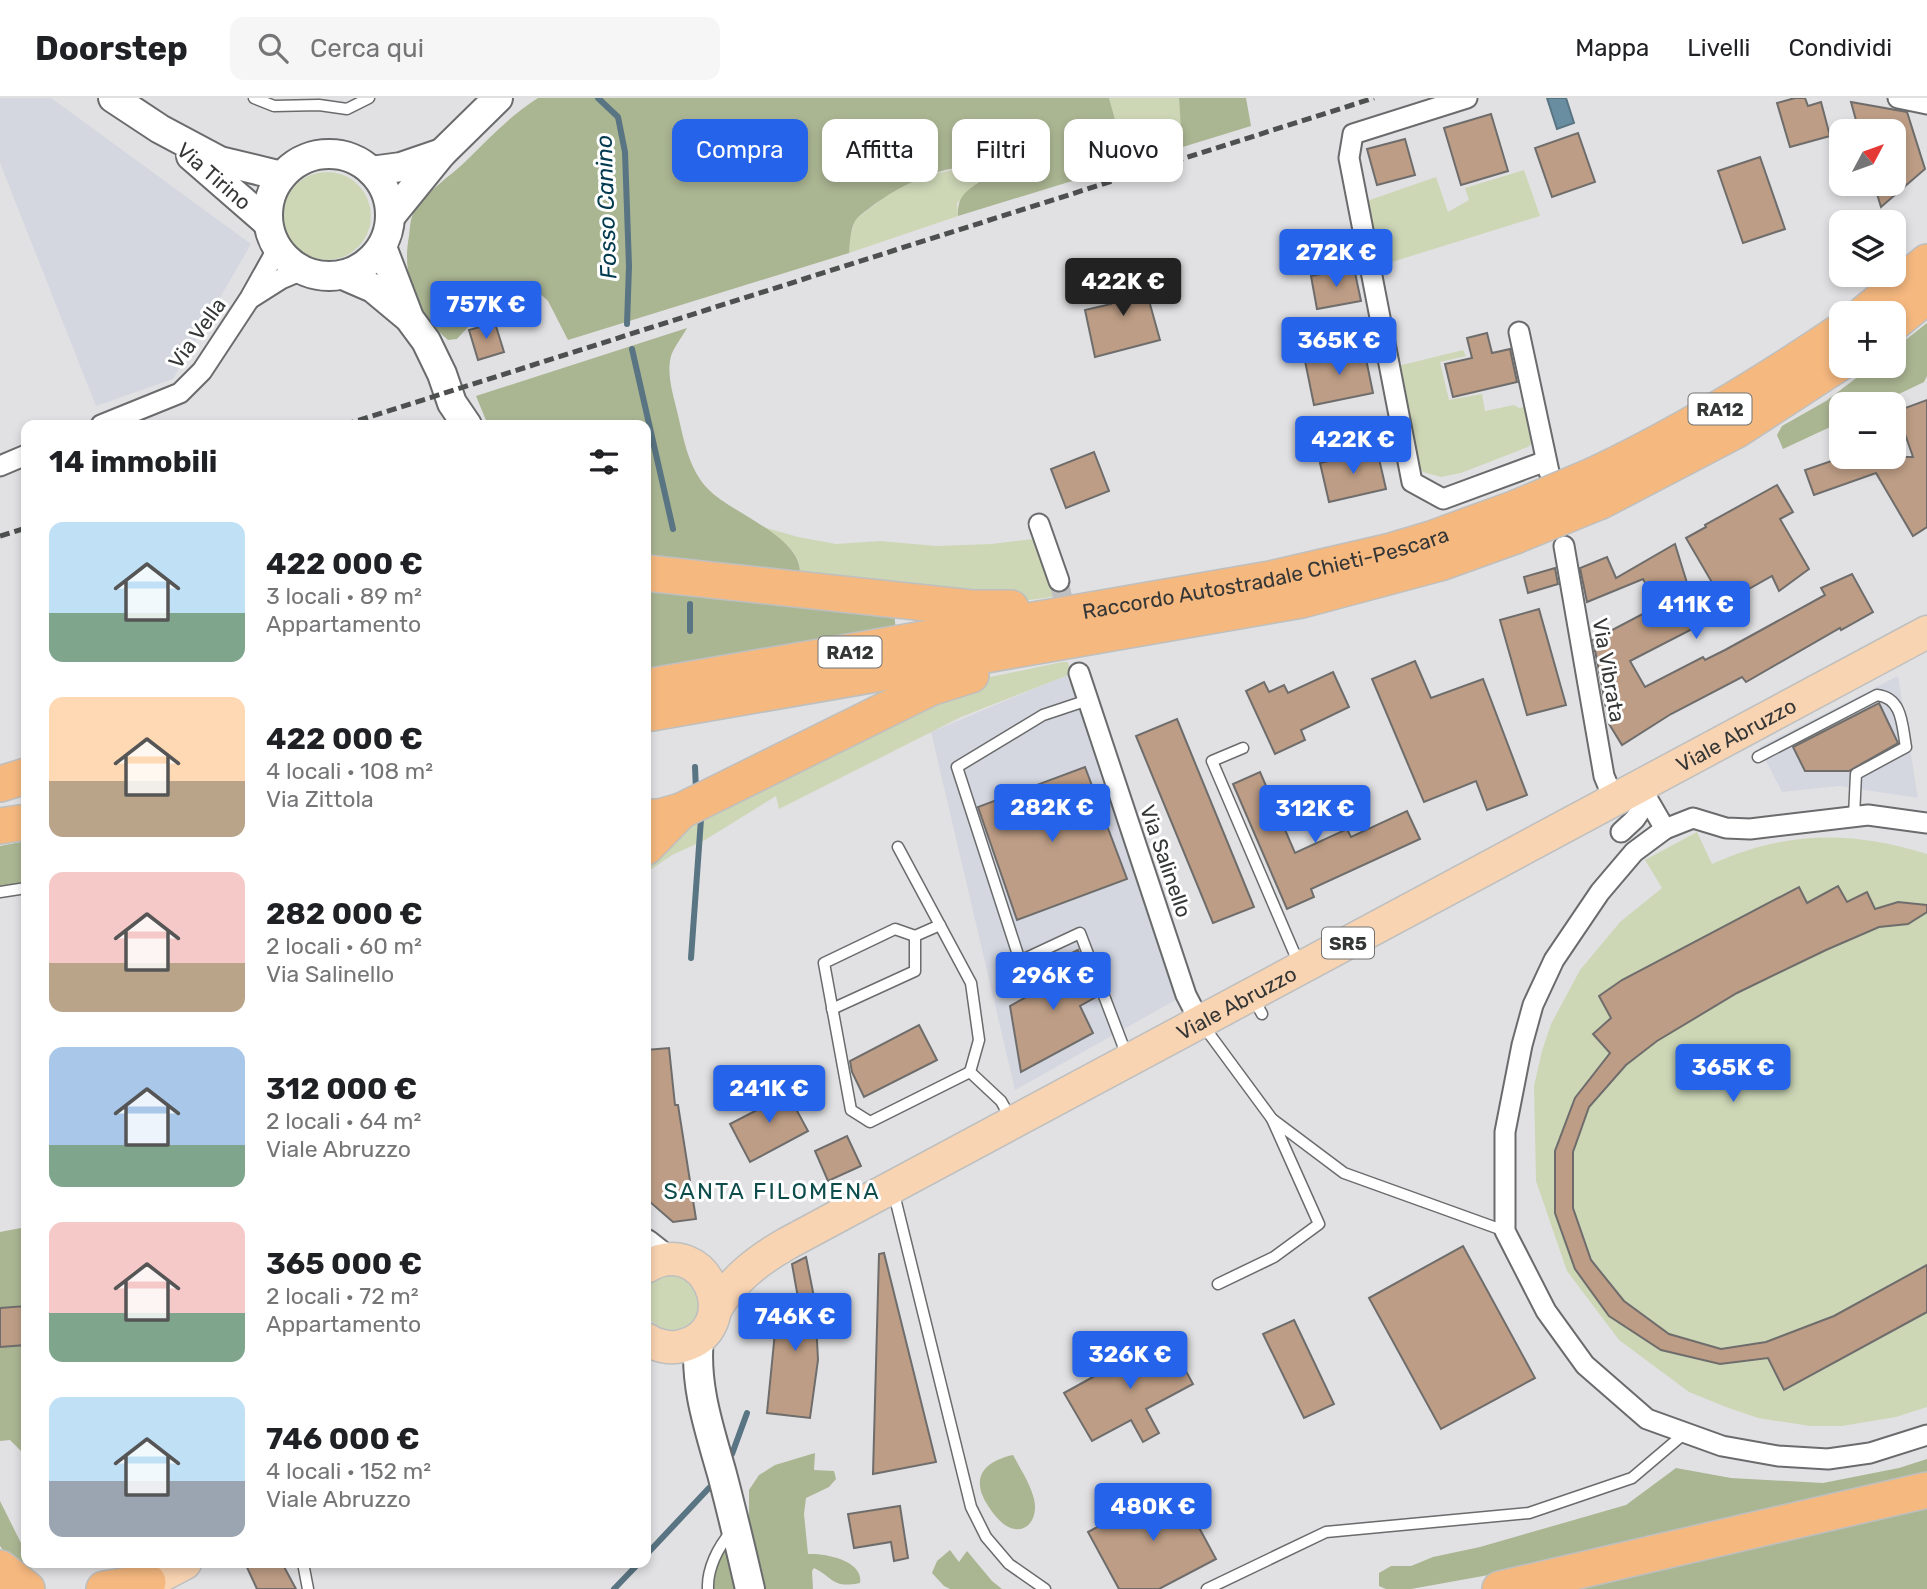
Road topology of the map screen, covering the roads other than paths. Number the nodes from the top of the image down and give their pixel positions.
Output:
1 (113, 98) edge
2 (254, 98) edge
3 (369, 98) edge
4 (498, 98) edge
5 (1467, 98) edge
6 (1898, 98) edge
7 (1927, 104) edge
8 (160, 129) junction
9 (442, 153) junction
10 (371, 170) junction
11 (282, 176) junction
12 (390, 217) junction
13 (273, 236) junction
14 (382, 247) junction
15 (1927, 262) edge
16 (302, 270) junction
17 (343, 275) junction
18 (1927, 296) edge
19 (250, 298) junction
20 (1880, 301) edge
21 (1906, 313) edge
22 (409, 318) junction
23 (1519, 332) dead end
24 (1829, 339) edge
25 (1829, 370) edge
26 (457, 418) edge
27 (113, 420) edge
28 (21, 457) edge
29 (0, 466) edge
30 (1597, 489) junction
31 (1516, 522) junction
32 (1039, 523) dead end
33 (1564, 546) dead end
34 (651, 574) edge
35 (1059, 581) tunnel mouth
36 (1055, 616) junction
37 (1927, 632) edge
38 (1018, 650) junction
39 (1079, 673) tunnel mouth
40 (651, 686) edge
41 (1088, 700) junction
42 (651, 713) edge
43 (1243, 748) dead end
44 (1758, 757) dead end
45 (21, 778) edge
46 (0, 784) edge
47 (1634, 795) junction
48 (21, 797) edge
49 (0, 800) edge
50 (681, 811) junction
51 (1854, 816) junction
52 (651, 817) edge
53 (21, 823) edge
54 (1927, 823) edge
55 (0, 826) edge
56 (1665, 829) junction
57 (1621, 832) dead end
58 (651, 842) edge
59 (898, 847) dead end
60 (21, 889) edge
61 (0, 892) edge
62 (940, 925) junction
63 (915, 936) junction
64 (1301, 968) junction
65 (832, 1009) junction
66 (1200, 1021) junction
67 (1129, 1060) junction
68 (970, 1072) junction
69 (1272, 1119) junction
70 (1013, 1122) junction
71 (892, 1186) junction
72 (1505, 1231) junction
73 (769, 1254) junction
74 (652, 1257) edge
75 (699, 1269) junction
76 (1219, 1283) dead end
77 (715, 1310) junction
78 (651, 1341) edge
79 (688, 1342) junction
80 (1685, 1433) junction
81 (1927, 1436) edge
82 (1927, 1490) edge
83 (736, 1526) junction
84 (0, 1568) edge
85 (176, 1568) edge
86 (304, 1568) edge
87 (142, 1586) edge
88 (27, 1589) edge
89 (104, 1589) edge
90 (308, 1589) edge
91 (708, 1589) edge
92 (750, 1589) edge
93 (1045, 1589) edge
94 (1207, 1589) edge
95 (1500, 1589) edge

1 - 8 main road, Via Tirino
2 - 3 lane
4 - 9 main road
5 - 23 street
6 - 7 street
8 - 11 main road, Via Tirino
8 - 13 main road, Via Tirino
9 - 10 main road
9 - 12 main road
10 - 11 main road
10 - 12 main road
11 - 13 main road
12 - 14 main road
13 - 16 main road
13 - 19 street, Via Vella
14 - 17 main road
14 - 22 main road
15 - 20 highway
16 - 17 main road
16 - 19 street, Via Vella
17 - 22 main road
18 - 21 highway
19 - 27 street, Via Vella
22 - 26 main road
24 - 30 highway, Raccordo Autostradale Chieti-Pescara / RA12
25 - 30 highway, Raccordo Autostradale Chieti-Pescara / RA12
28 - 29 street
30 - 31 highway, Raccordo Autostradale Chieti-Pescara / RA12, bridge
31 - 36 highway, Raccordo Autostradale Chieti-Pescara / RA12
31 - 38 highway, Raccordo Autostradale Chieti-Pescara / RA12
32 - 35 street
33 - 47 street, Via Vibrata
34 - 36 highway
36 - 40 highway, Raccordo Autostradale Chieti-Pescara / RA12
37 - 47 main road, Viale Abruzzo / SR5
38 - 42 highway, Raccordo Autostradale Chieti-Pescara / RA12
38 - 50 highway
39 - 41 street, Via Salinello
41 - 66 street, Via Salinello
41 - 67 lane
43 - 64 lane
44 - 51 lane
45 - 46 highway
47 - 56 street, Via Vibrata
47 - 57 street
47 - 64 main road, Viale Abruzzo / SR5
48 - 49 highway
50 - 52 highway
50 - 58 highway
51 - 54 street
51 - 56 street
53 - 55 highway
56 - 72 street
59 - 62 lane
60 - 61 lane
62 - 63 lane
62 - 68 lane
63 - 65 lane
63 - 65 lane
64 - 66 main road, Viale Abruzzo / SR5
65 - 68 lane
66 - 67 main road, Viale Abruzzo / SR5
66 - 69 lane
67 - 70 main road, Viale Abruzzo / SR5
68 - 70 lane
69 - 72 lane
69 - 76 lane
70 - 71 main road, Viale Abruzzo / SR5
71 - 73 main road, Viale Abruzzo / SR5
71 - 93 lane
72 - 80 street
73 - 75 main road, Viale Abruzzo / SR5
73 - 77 main road, Viale Abruzzo / SR5
74 - 75 main road, SR5
75 - 77 main road
77 - 79 main road, SR5
78 - 79 main road
79 - 83 main road
80 - 81 street
80 - 94 lane
82 - 95 highway
83 - 91 lane
83 - 92 main road
84 - 88 highway
85 - 87 main road
86 - 90 lane
87 - 89 highway

